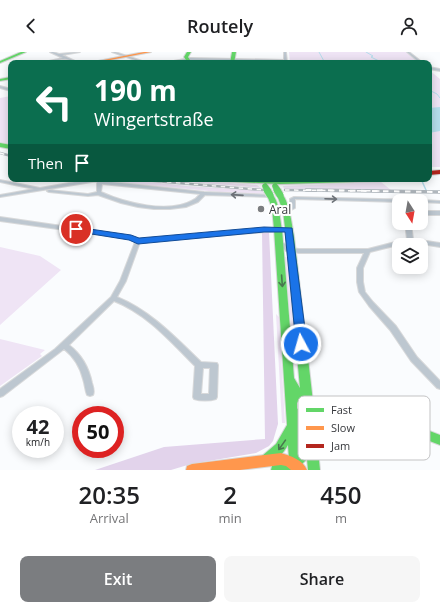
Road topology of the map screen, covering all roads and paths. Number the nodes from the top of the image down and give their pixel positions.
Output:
1 (24, 52) edge
2 (51, 52) edge
3 (79, 52) edge
4 (113, 52) edge
5 (149, 52) edge
6 (408, 52) edge
7 (60, 55) junction
8 (126, 56) junction
9 (187, 56) edge
10 (67, 58) junction
11 (233, 58) edge
12 (57, 60) edge
13 (71, 60) edge
14 (105, 60) edge
15 (138, 60) edge
16 (174, 60) edge
17 (260, 60) edge
18 (418, 60) edge
19 (0, 62) edge
20 (0, 181) edge
21 (86, 182) edge
22 (99, 182) edge
23 (115, 182) edge
24 (268, 182) edge
25 (39, 189) junction
26 (48, 190) dead end
27 (99, 193) junction
28 (204, 193) junction
29 (270, 195) junction
30 (0, 196) edge
31 (392, 201) edge
32 (428, 201) edge
33 (433, 201) junction
34 (440, 202) edge
35 (440, 206) edge
36 (286, 211) junction
37 (440, 212) edge
38 (428, 213) edge
39 (0, 219) edge
40 (278, 229) junction
41 (289, 229) junction
42 (138, 241) junction
43 (279, 242) junction
44 (428, 243) edge
45 (392, 245) edge
46 (440, 245) edge
47 (291, 251) junction
48 (368, 251) junction
49 (113, 298) junction
50 (65, 346) junction
51 (199, 365) dead end
52 (290, 378) junction
53 (440, 386) edge
54 (90, 393) dead end
55 (0, 394) edge
56 (299, 396) edge
57 (307, 396) edge
58 (298, 416) edge
59 (293, 425) junction
60 (430, 436) edge
61 (440, 440) edge
62 (265, 460) junction
63 (313, 460) edge
64 (298, 468) edge
65 (192, 470) edge
66 (277, 470) edge
67 (314, 470) edge

1 - 19 main road
2 - 7 street
3 - 7 street
4 - 8 street
5 - 8 main road
6 - 18 street
7 - 10 street
8 - 14 main road
8 - 15 street
9 - 11 street
9 - 16 street
10 - 12 street
10 - 13 street
11 - 17 street
20 - 25 street
21 - 25 street
22 - 27 street
23 - 28 street
24 - 29 main road, bridge
24 - 36 main road, bridge
25 - 30 street
26 - 27 street
27 - 28 street
29 -> 28 street
29 - 40 main road
36 -> 31 street
32 - 33 street
33 - 34 street
33 - 35 street
36 - 41 main road
37 - 38 street
39 - 42 street
40 - 41 main road
40 - 42 street
40 - 43 main road
41 - 47 main road
42 - 49 street
43 - 47 street
43 -> 52 main road
44 - 46 street
45 - 48 street
47 - 48 street
47 - 57 main road
48 - 53 street
49 - 50 street
49 - 51 street
50 - 54 street
50 - 55 street
52 - 56 main road
52 - 59 main road
58 - 59 main road
59 -> 62 main road
59 - 64 main road
60 - 61 main road
62 - 64 main road
62 - 65 main road
63 - 67 main road
64 - 66 main road

